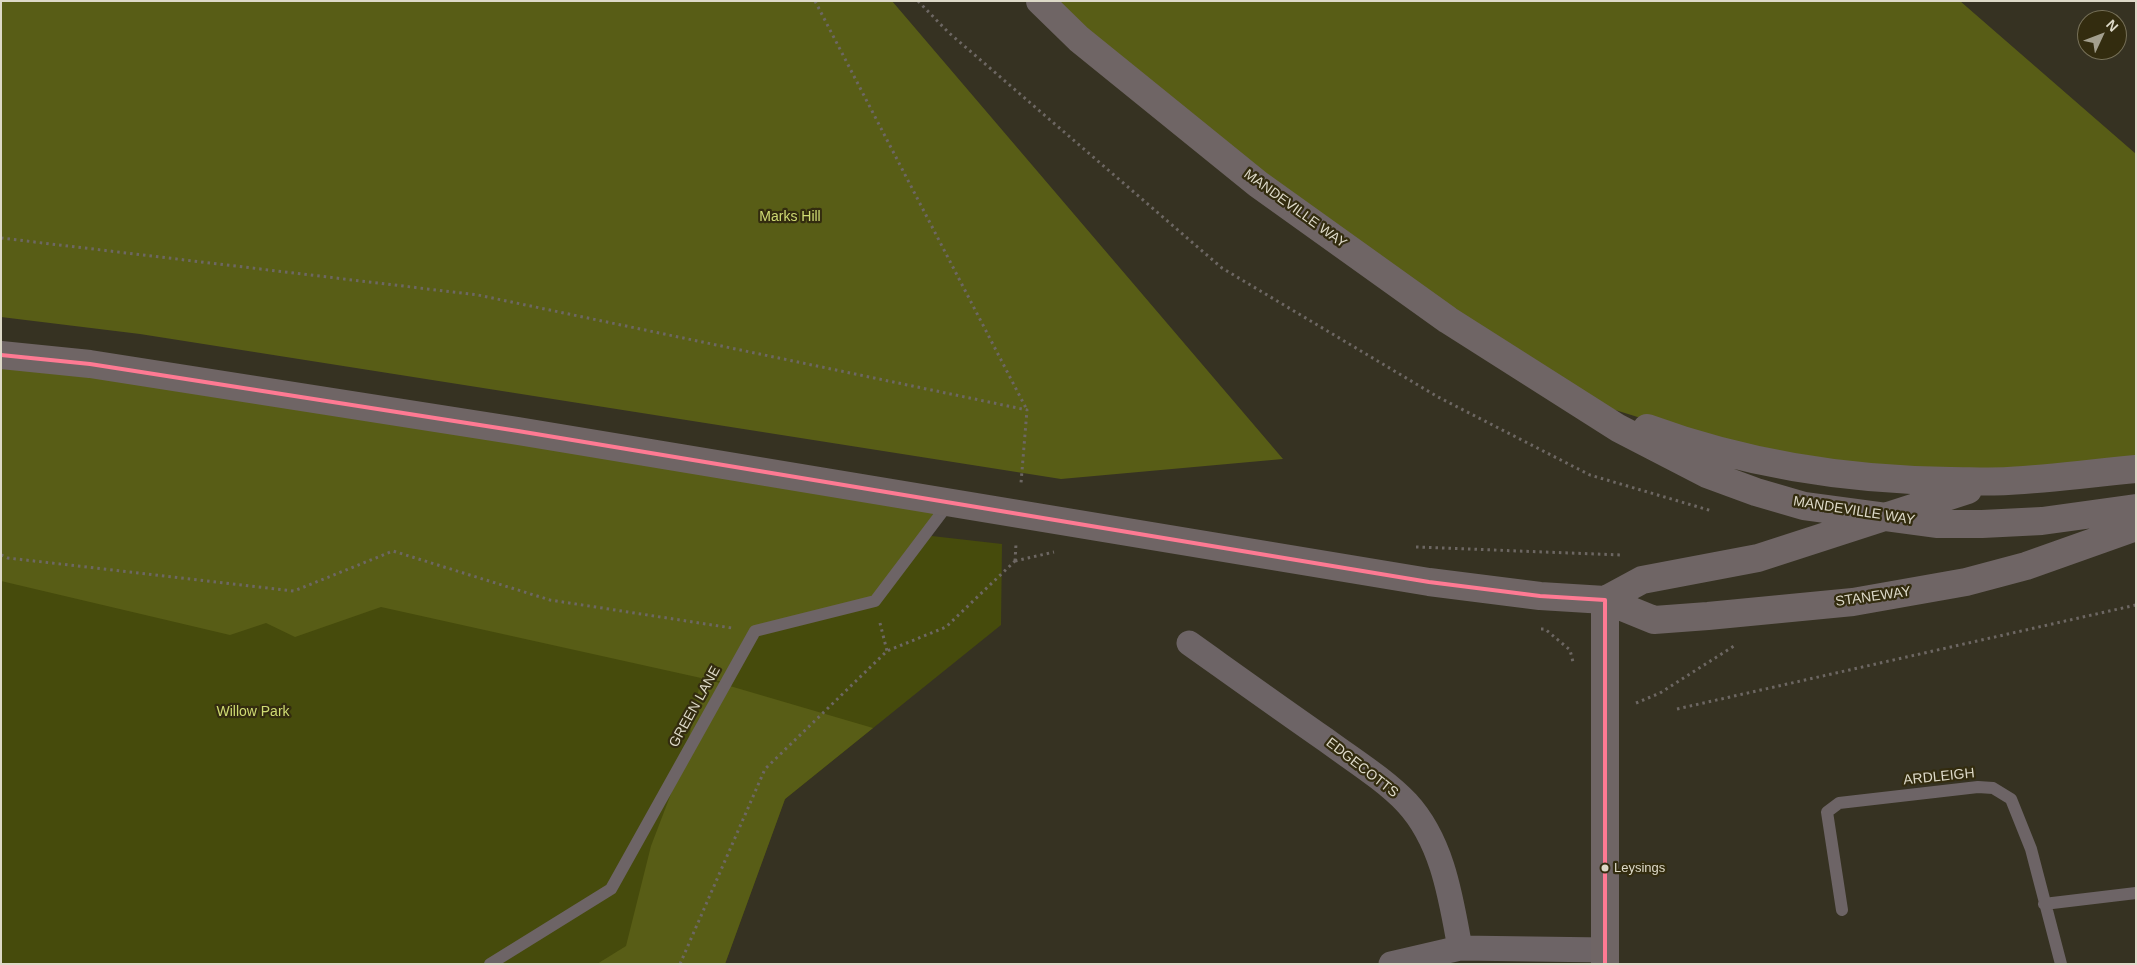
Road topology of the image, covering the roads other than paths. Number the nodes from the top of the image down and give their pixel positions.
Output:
1 (1040, 1) edge
2 (1, 355) edge
3 (1567, 395) junction
4 (2136, 469) edge
5 (2006, 482) junction
6 (949, 502) junction
7 (2136, 508) edge
8 (1882, 518) junction
9 (2136, 527) edge
10 (1605, 600) junction
11 (1189, 643) dead end
12 (2136, 893) edge
13 (2044, 904) junction
14 (1842, 910) dead end
15 (1460, 948) junction
16 (1605, 957) edge
17 (490, 964) edge
18 (1391, 964) edge
19 (2061, 964) edge

1 - 3 main road, MANDEVILLE WAY
2 - 6 main road, STANEWAY
3 - 5 main road, MANDEVILLE WAY
3 - 8 main road, MANDEVILLE WAY
4 - 5 main road, MANDEVILLE WAY
5 - 8 main road
6 - 10 main road, STANEWAY
6 - 17 lane, GREEN LANE
7 - 8 main road, MANDEVILLE WAY
8 - 10 main road
9 - 10 main road, STANEWAY
10 - 16 main road
11 - 15 street, EDGECOTTS
12 - 13 lane
13 - 14 lane, ARDLEIGH
13 - 19 lane, ARDLEIGH
15 - 16 street
15 - 18 street

